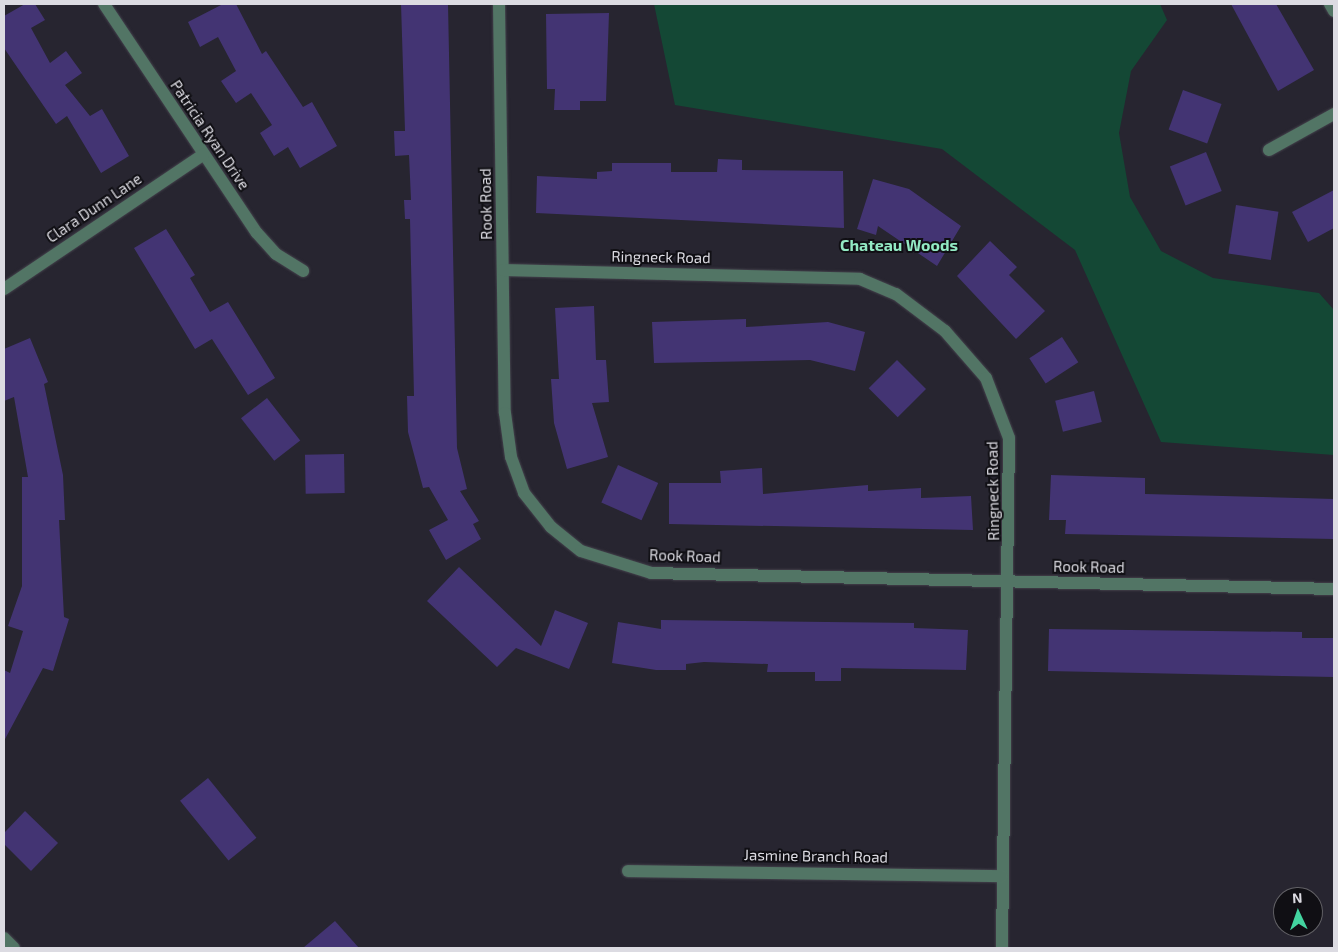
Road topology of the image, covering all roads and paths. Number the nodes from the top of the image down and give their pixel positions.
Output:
1 (104, 4) edge
2 (499, 4) edge
3 (1330, 4) edge
4 (1334, 11) edge
5 (1334, 114) edge
6 (1269, 150) dead end
7 (203, 155) junction
8 (503, 270) junction
9 (303, 271) dead end
10 (4, 289) edge
11 (1010, 581) junction
12 (1334, 589) edge
13 (628, 871) dead end
14 (1002, 876) junction
15 (4, 938) edge
16 (14, 948) edge
17 (1002, 948) edge

1 - 7 street, Patricia Ryan Drive
2 - 8 street, Rook Road
3 - 4 street
5 - 6 street
7 - 9 street, Patricia Ryan Drive
7 - 10 street, Clara Dunn Lane
8 - 11 street, Ringneck Road
8 - 11 street, Rook Road
11 - 12 street, Rook Road
11 - 14 street, Ringneck Road
13 - 14 street, Jasmine Branch Road
14 - 17 street, Ringneck Road
15 - 16 street

